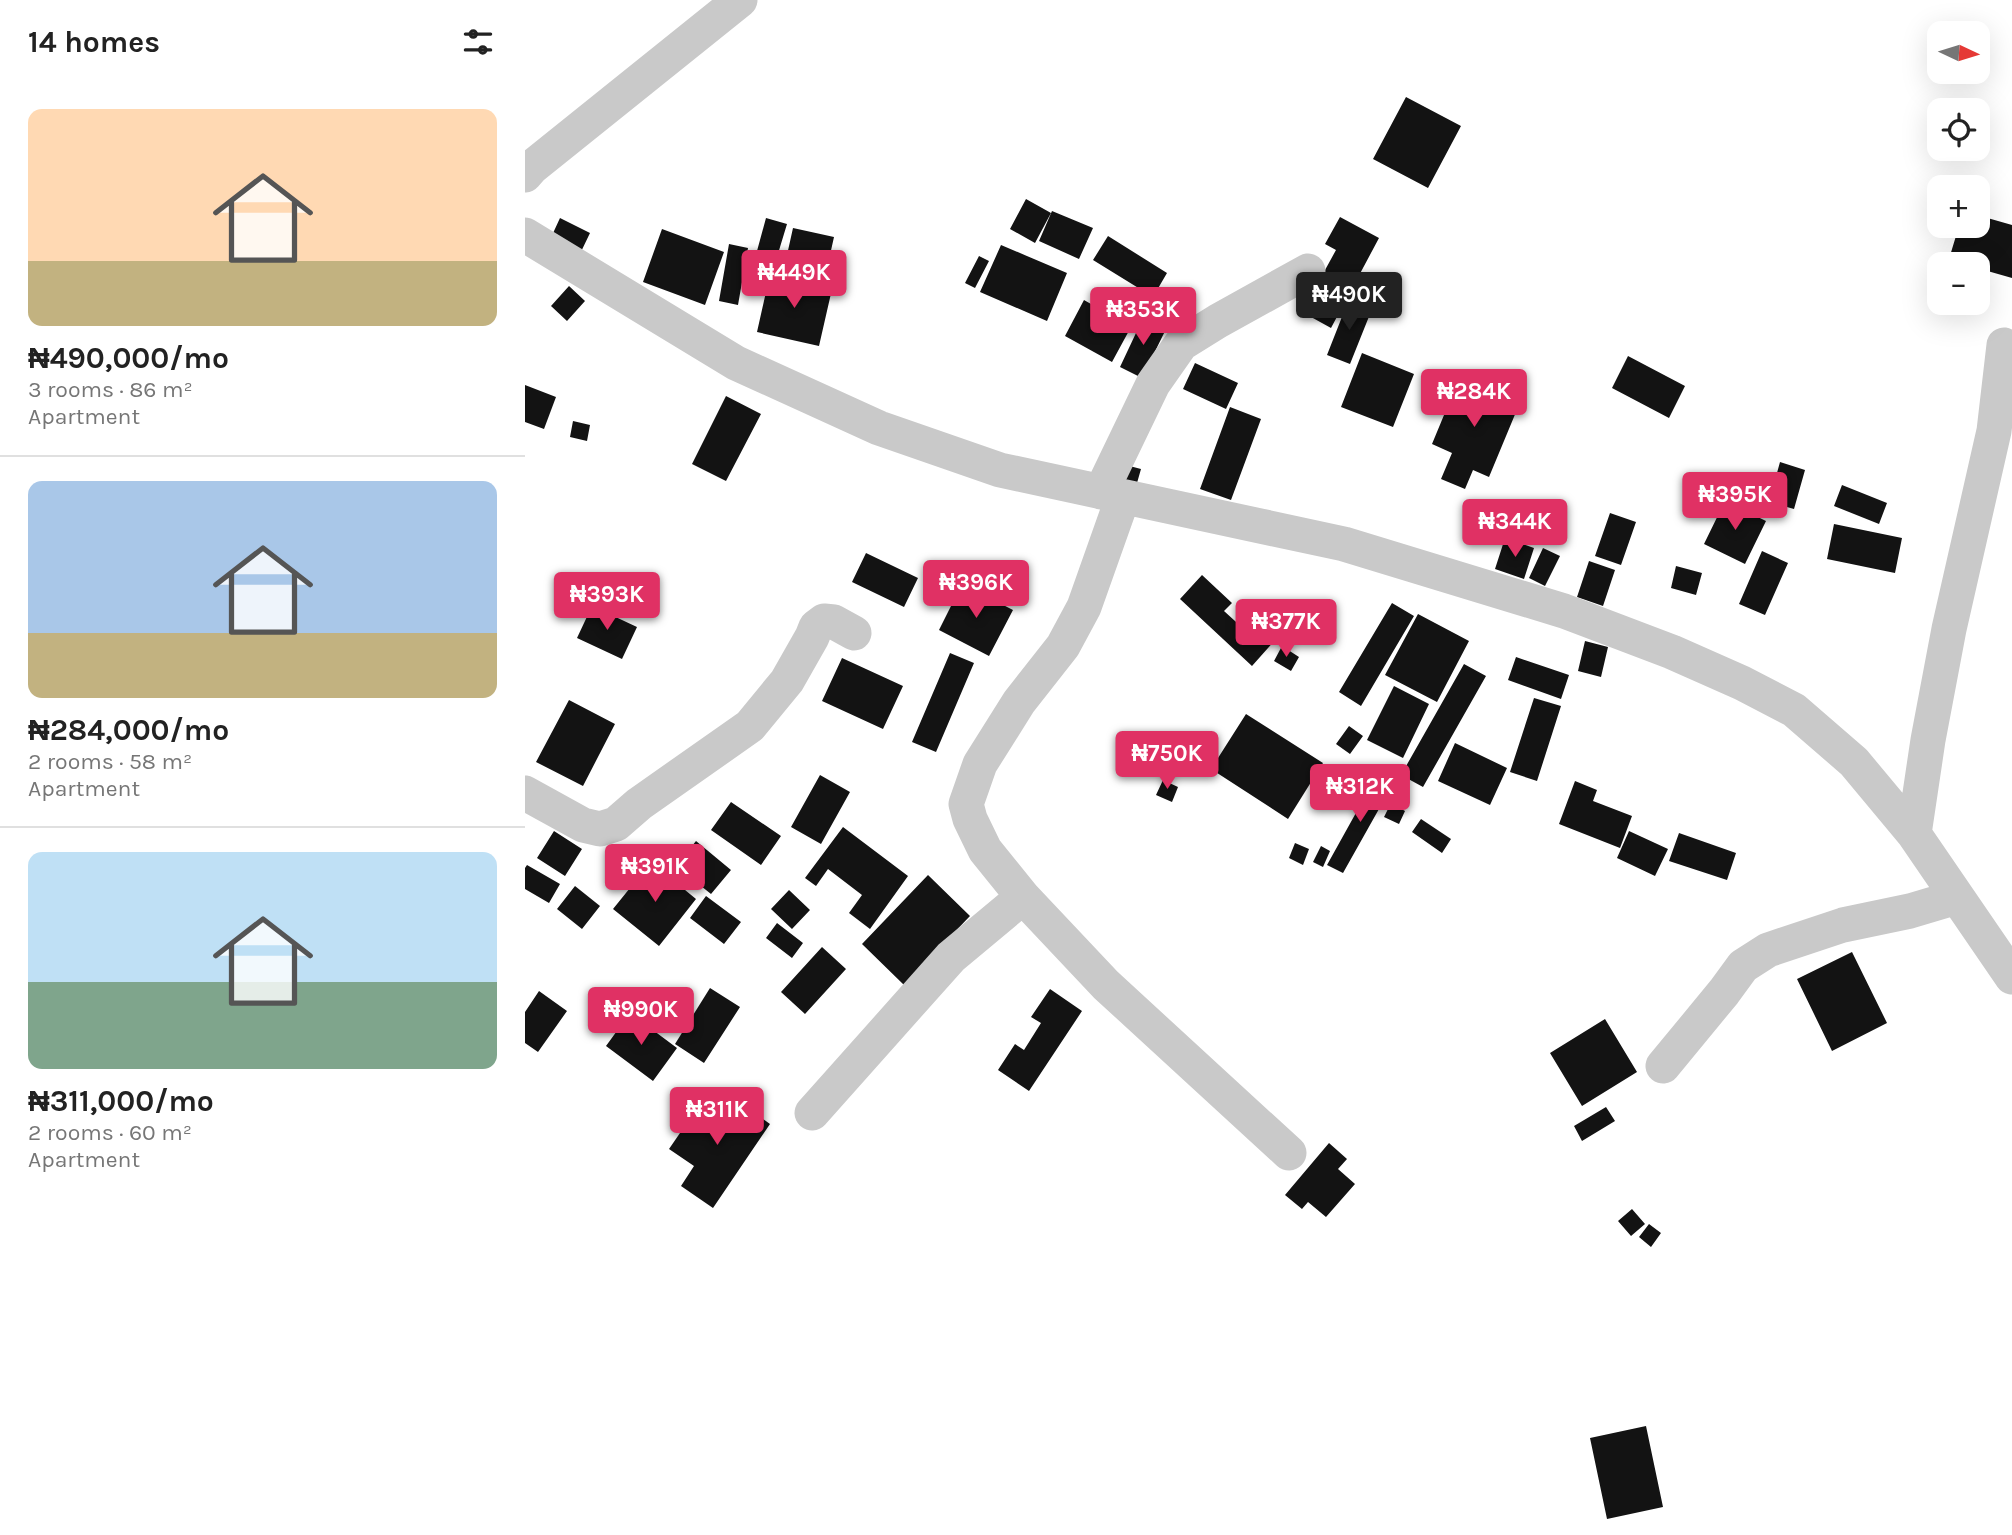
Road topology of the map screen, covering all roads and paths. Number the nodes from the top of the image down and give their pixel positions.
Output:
1 (729, 3) edge
2 (525, 175) edge
3 (525, 235) edge
4 (1308, 271) dead end
5 (2004, 345) dead end
6 (1112, 494) junction
7 (854, 633) dead end
8 (525, 793) edge
9 (1914, 834) junction
10 (1023, 897) junction
11 (1957, 897) junction
12 (2012, 977) edge
13 (1663, 1066) dead end
14 (812, 1113) dead end
15 (1289, 1153) dead end

1 - 2 street
3 - 6 street
4 - 6 street
5 - 9 street
6 - 9 street
6 - 10 street
7 - 8 street
9 - 11 street
10 - 14 street
10 - 15 street
11 - 12 street
11 - 13 street

